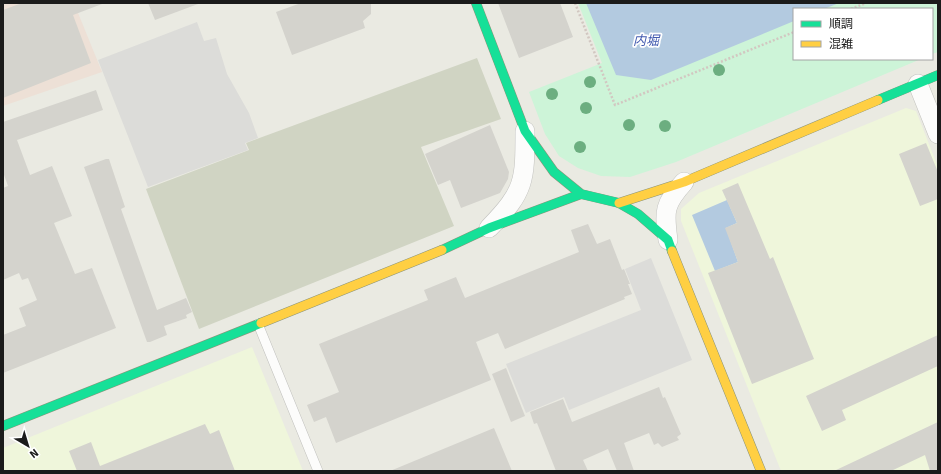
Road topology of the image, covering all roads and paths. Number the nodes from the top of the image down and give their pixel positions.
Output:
1 (476, 3) edge
2 (575, 3) edge
3 (866, 3) edge
4 (854, 8) edge
5 (793, 32) edge
6 (938, 75) edge
7 (918, 84) junction
8 (525, 131) junction
9 (938, 134) edge
10 (684, 182) junction
11 (581, 194) junction
12 (619, 203) junction
13 (489, 228) junction
14 (668, 240) junction
15 (257, 322) junction
16 (3, 426) edge
17 (318, 471) edge
18 (760, 471) edge

1 - 8 street
2 - 5 path
3 - 4 path
6 - 7 street
7 - 9 street
7 - 10 street
8 - 11 street
8 - 13 street
10 - 12 street
10 - 14 street
11 - 12 street
11 - 13 street
12 - 14 street
13 - 15 street
14 - 18 street
15 - 16 street
15 - 17 lane

